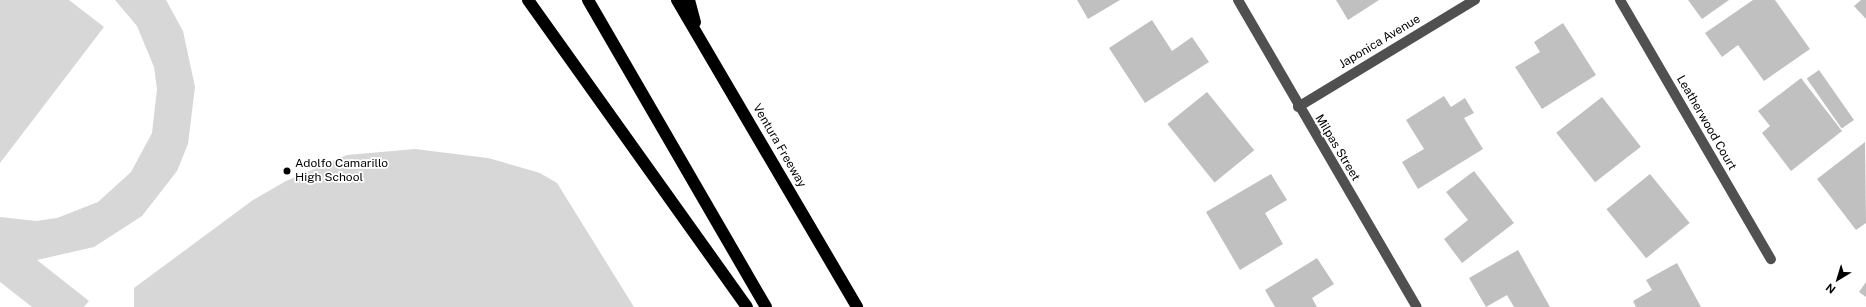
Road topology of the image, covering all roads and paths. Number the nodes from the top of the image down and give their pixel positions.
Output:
1 (528, 0) edge
2 (588, 0) edge
3 (677, 0) edge
4 (689, 0) edge
5 (1238, 0) edge
6 (1475, 0) edge
7 (1620, 0) edge
8 (697, 33) junction
9 (1298, 107) junction
10 (1771, 259) dead end
11 (747, 307) edge
12 (766, 307) edge
13 (857, 307) edge
14 (1417, 307) edge

1 - 11 highway
2 - 12 highway
3 - 8 highway, Ventura Freeway
4 - 8 highway
5 - 9 street, Milpas Street
6 - 9 street, Japonica Avenue
7 - 10 street, Leatherwood Court
8 - 13 highway, Ventura Freeway
9 - 14 street, Milpas Street

